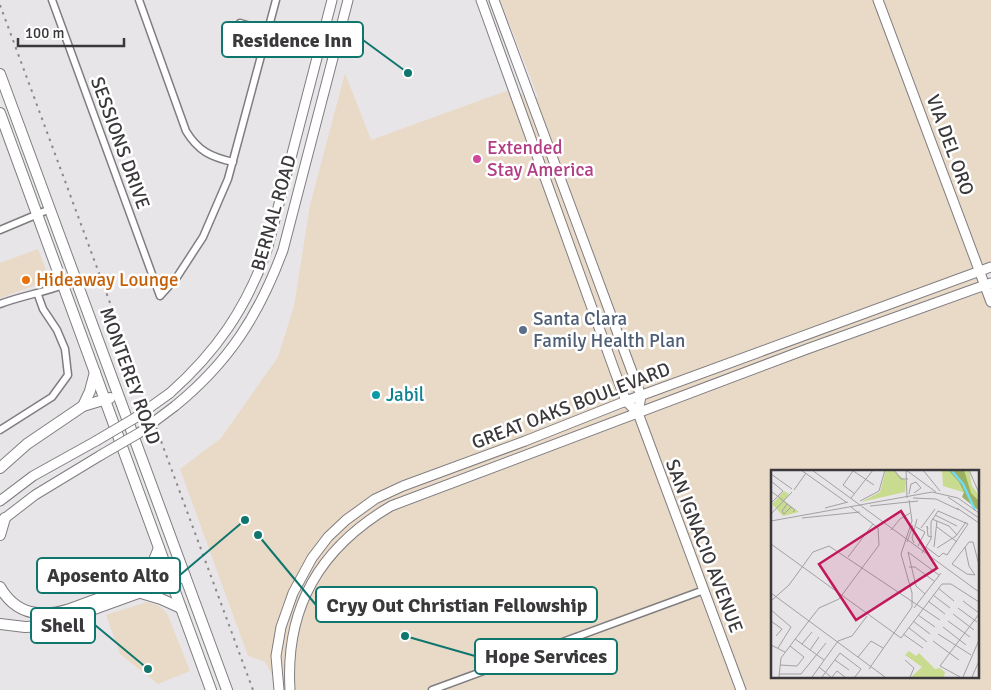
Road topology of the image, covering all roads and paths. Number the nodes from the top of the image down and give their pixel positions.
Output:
1 (52, 0) edge
2 (139, 0) edge
3 (276, 0) edge
4 (332, 0) edge
5 (348, 0) edge
6 (481, 0) edge
7 (494, 0) edge
8 (878, 0) edge
9 (240, 24) dead end
10 (267, 31) junction
11 (512, 47) junction
12 (498, 48) junction
13 (0, 74) edge
14 (0, 113) edge
15 (233, 162) junction
16 (50, 209) junction
17 (37, 214) junction
18 (0, 230) edge
19 (991, 267) edge
20 (979, 270) junction
21 (988, 284) edge
22 (63, 285) junction
23 (38, 295) junction
24 (991, 302) edge
25 (0, 304) edge
26 (808, 334) junction
27 (807, 349) junction
28 (95, 371) junction
29 (118, 396) junction
30 (641, 396) junction
31 (105, 399) junction
32 (626, 401) junction
33 (83, 406) junction
34 (638, 413) junction
35 (0, 430) edge
36 (475, 459) junction
37 (0, 468) edge
38 (479, 471) junction
39 (0, 501) edge
40 (2, 520) edge
41 (0, 535) edge
42 (159, 548) junction
43 (183, 572) junction
44 (170, 577) junction
45 (145, 582) junction
46 (0, 586) edge
47 (704, 590) junction
48 (141, 593) junction
49 (181, 608) junction
50 (0, 624) edge
51 (211, 690) edge
52 (226, 690) edge
53 (279, 690) edge
54 (290, 690) edge
55 (432, 690) edge
56 (741, 690) edge

1 - 15 street, SESSIONS DRIVE
2 - 15 street
3 - 10 street
4 - 39 main road, BERNAL ROAD, bridge
5 - 40 main road, BERNAL ROAD, bridge
6 - 12 main road, SAN IGNACIO AVENUE
7 - 11 main road
8 - 20 main road, VIA DEL ORO
9 - 10 street
10 - 15 street
11 - 12 street
11 - 30 main road
12 - 32 main road, SAN IGNACIO AVENUE
13 - 16 main road, MONTEREY ROAD
14 - 17 main road, MONTEREY ROAD
16 - 17 street
16 - 29 main road, MONTEREY ROAD
17 - 18 street
17 - 22 main road, MONTEREY ROAD
19 - 20 main road, GREAT OAKS BOULEVARD
20 - 21 main road, VIA DEL ORO
20 - 26 main road, GREAT OAKS BOULEVARD
21 - 24 main road, VIA DEL ORO
21 - 27 main road, GREAT OAKS BOULEVARD
22 - 23 street
22 - 28 main road, MONTEREY ROAD
23 - 25 street
23 - 35 street
26 - 27 main road
26 - 30 main road, GREAT OAKS BOULEVARD
27 - 34 main road, GREAT OAKS BOULEVARD
28 - 31 main road, MONTEREY ROAD
28 - 33 main road
29 - 31 main road
29 - 43 main road, MONTEREY ROAD
30 - 32 main road, GREAT OAKS BOULEVARD
30 - 34 main road, SAN IGNACIO AVENUE
31 - 33 main road
31 - 42 main road, MONTEREY ROAD
32 - 34 main road, SAN IGNACIO AVENUE
32 - 36 main road, GREAT OAKS BOULEVARD
33 - 37 main road
34 - 38 main road, GREAT OAKS BOULEVARD
34 - 47 main road, SAN IGNACIO AVENUE
36 - 38 main road
36 - 53 main road, GREAT OAKS BOULEVARD
38 - 54 main road, GREAT OAKS BOULEVARD
40 - 41 main road
42 - 44 main road, MONTEREY ROAD
42 - 45 main road
43 - 44 main road
43 - 52 main road, MONTEREY ROAD
44 - 45 main road
44 - 48 main road
44 - 49 main road, MONTEREY ROAD
45 - 46 main road
47 - 55 street
47 - 56 main road, SAN IGNACIO AVENUE
48 - 49 main road
48 - 50 main road
49 - 51 main road, MONTEREY ROAD

